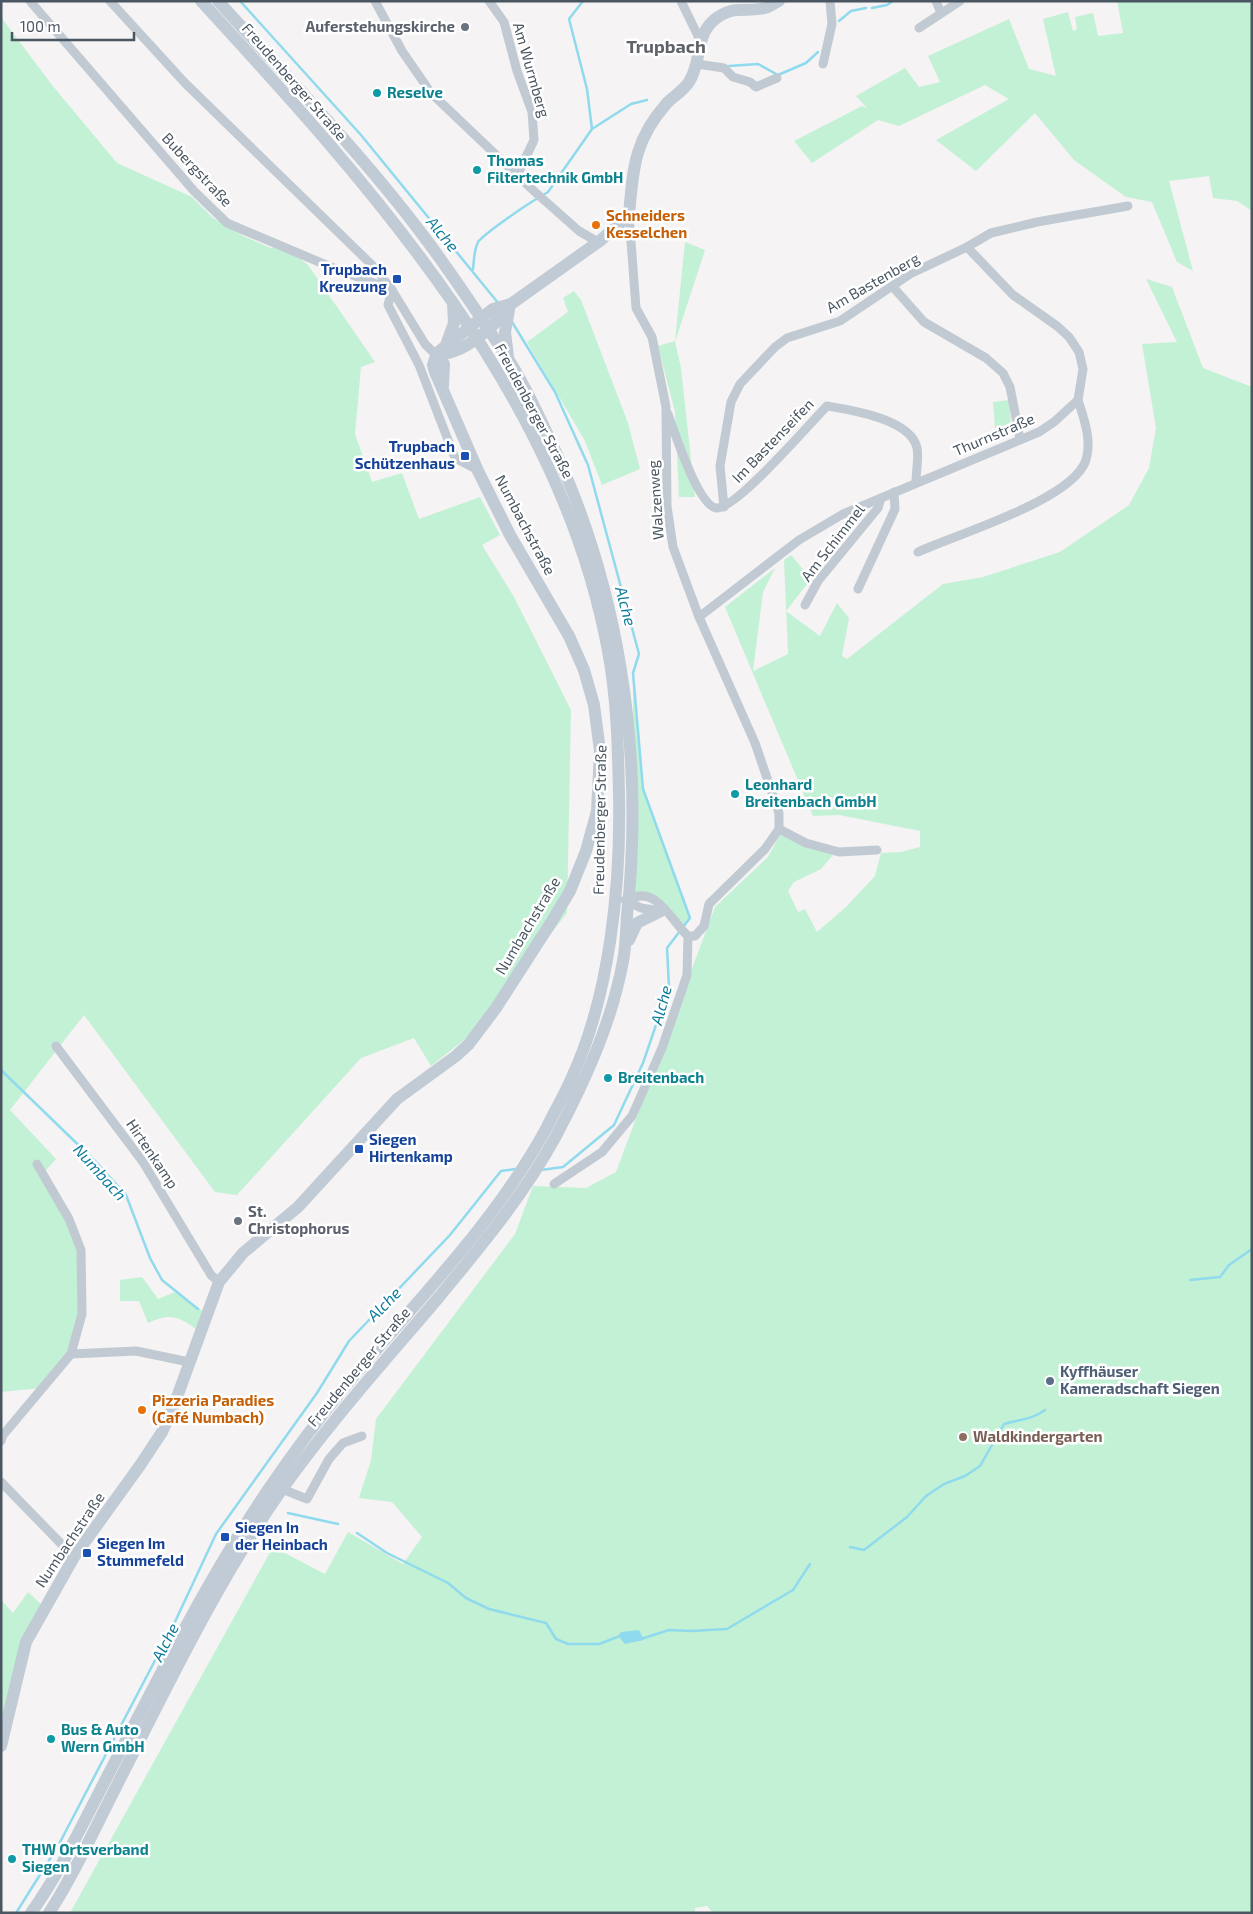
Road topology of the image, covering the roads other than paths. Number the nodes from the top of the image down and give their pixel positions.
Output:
1 (30, 1) edge
2 (110, 1) edge
3 (201, 1) edge
4 (218, 1) edge
5 (375, 1) edge
6 (489, 1) edge
7 (681, 1) edge
8 (778, 1) edge
9 (830, 1) edge
10 (936, 1) edge
11 (960, 1) edge
12 (731, 5) edge
13 (942, 13) junction
14 (919, 28) dead end
15 (700, 40) junction
16 (697, 64) junction
17 (823, 64) dead end
18 (777, 78) dead end
19 (517, 176) junction
20 (1128, 206) dead end
21 (629, 215) junction
22 (598, 242) junction
23 (968, 247) junction
24 (892, 287) junction
25 (392, 290) junction
26 (453, 303) junction
27 (500, 316) junction
28 (485, 323) junction
29 (473, 333) junction
30 (441, 349) junction
31 (510, 362) junction
32 (1078, 400) junction
33 (666, 407) junction
34 (1020, 439) junction
35 (478, 471) junction
36 (916, 482) junction
37 (894, 492) junction
38 (881, 498) junction
39 (724, 507) junction
40 (918, 552) dead end
41 (858, 589) dead end
42 (805, 605) dead end
43 (699, 617) junction
44 (779, 829) junction
45 (877, 850) dead end
46 (615, 899) junction
47 (629, 900) junction
48 (664, 911) junction
49 (688, 936) junction
50 (623, 959) junction
51 (56, 1046) dead end
52 (38, 1164) dead end
53 (529, 1169) junction
54 (554, 1184) dead end
55 (219, 1282) junction
56 (71, 1354) junction
57 (190, 1362) junction
58 (362, 1436) dead end
59 (1, 1441) edge
60 (1, 1482) edge
61 (282, 1489) junction
62 (74, 1558) junction
63 (1, 1746) edge
64 (31, 1913) edge
65 (49, 1913) edge

1 - 25 street, Bubergstraße
2 - 25 street
3 - 26 main road, Freudenberger Straße
4 - 28 main road, Freudenberger Straße
5 - 19 street
6 - 19 street, Am Wurmberg
7 - 15 street
8 - 12 main road
9 - 17 street
10 - 13 street
11 - 13 street
12 - 15 main road
13 - 14 street
15 - 16 main road
16 - 18 street
16 - 21 main road
19 - 22 street
20 - 23 street, Am Bastenberg
21 - 22 main road
21 - 33 street, Walzenweg
22 - 27 main road
23 - 24 street, Am Bastenberg
23 - 32 street
24 - 34 street
24 - 39 street, Am Bastenberg
25 - 30 street
25 - 35 street
26 - 29 main road, Freudenberger Straße
26 - 30 main road
27 - 28 main road
27 - 31 main road
28 - 29 main road
28 - 31 main road, Freudenberger Straße
29 - 30 main road, Freudenberger Straße
29 - 46 main road, Freudenberger Straße
30 - 35 main road, Numbachstraße
31 - 47 main road, Freudenberger Straße
32 - 34 street, Thurnstraße
32 - 40 street
33 - 39 street
33 - 43 street, Walzenweg
34 - 36 street, Thurnstraße
35 - 55 main road, Numbachstraße
36 - 37 street, Thurnstraße
36 - 39 street, Im Bastenseifen
37 - 38 street, Thurnstraße
37 - 41 street
38 - 42 street, Am Schimmel
38 - 43 street, Thurnstraße
43 - 44 street, Walzenweg
44 - 45 street
44 - 49 street
46 - 47 street
46 - 53 main road, Freudenberger Straße
47 - 48 street
47 - 48 street
47 - 50 main road, Freudenberger Straße
48 - 49 street
48 - 50 main road
49 - 54 street
50 - 53 main road, Freudenberger Straße
51 - 55 street, Hirtenkamp
52 - 56 street
53 - 61 main road, Freudenberger Straße
53 - 64 main road, Freudenberger Straße
55 - 57 main road, Numbachstraße
56 - 57 street
56 - 59 street
57 - 62 main road, Numbachstraße
58 - 61 street
60 - 62 street
61 - 65 main road, Freudenberger Straße
62 - 63 main road, Numbachstraße

